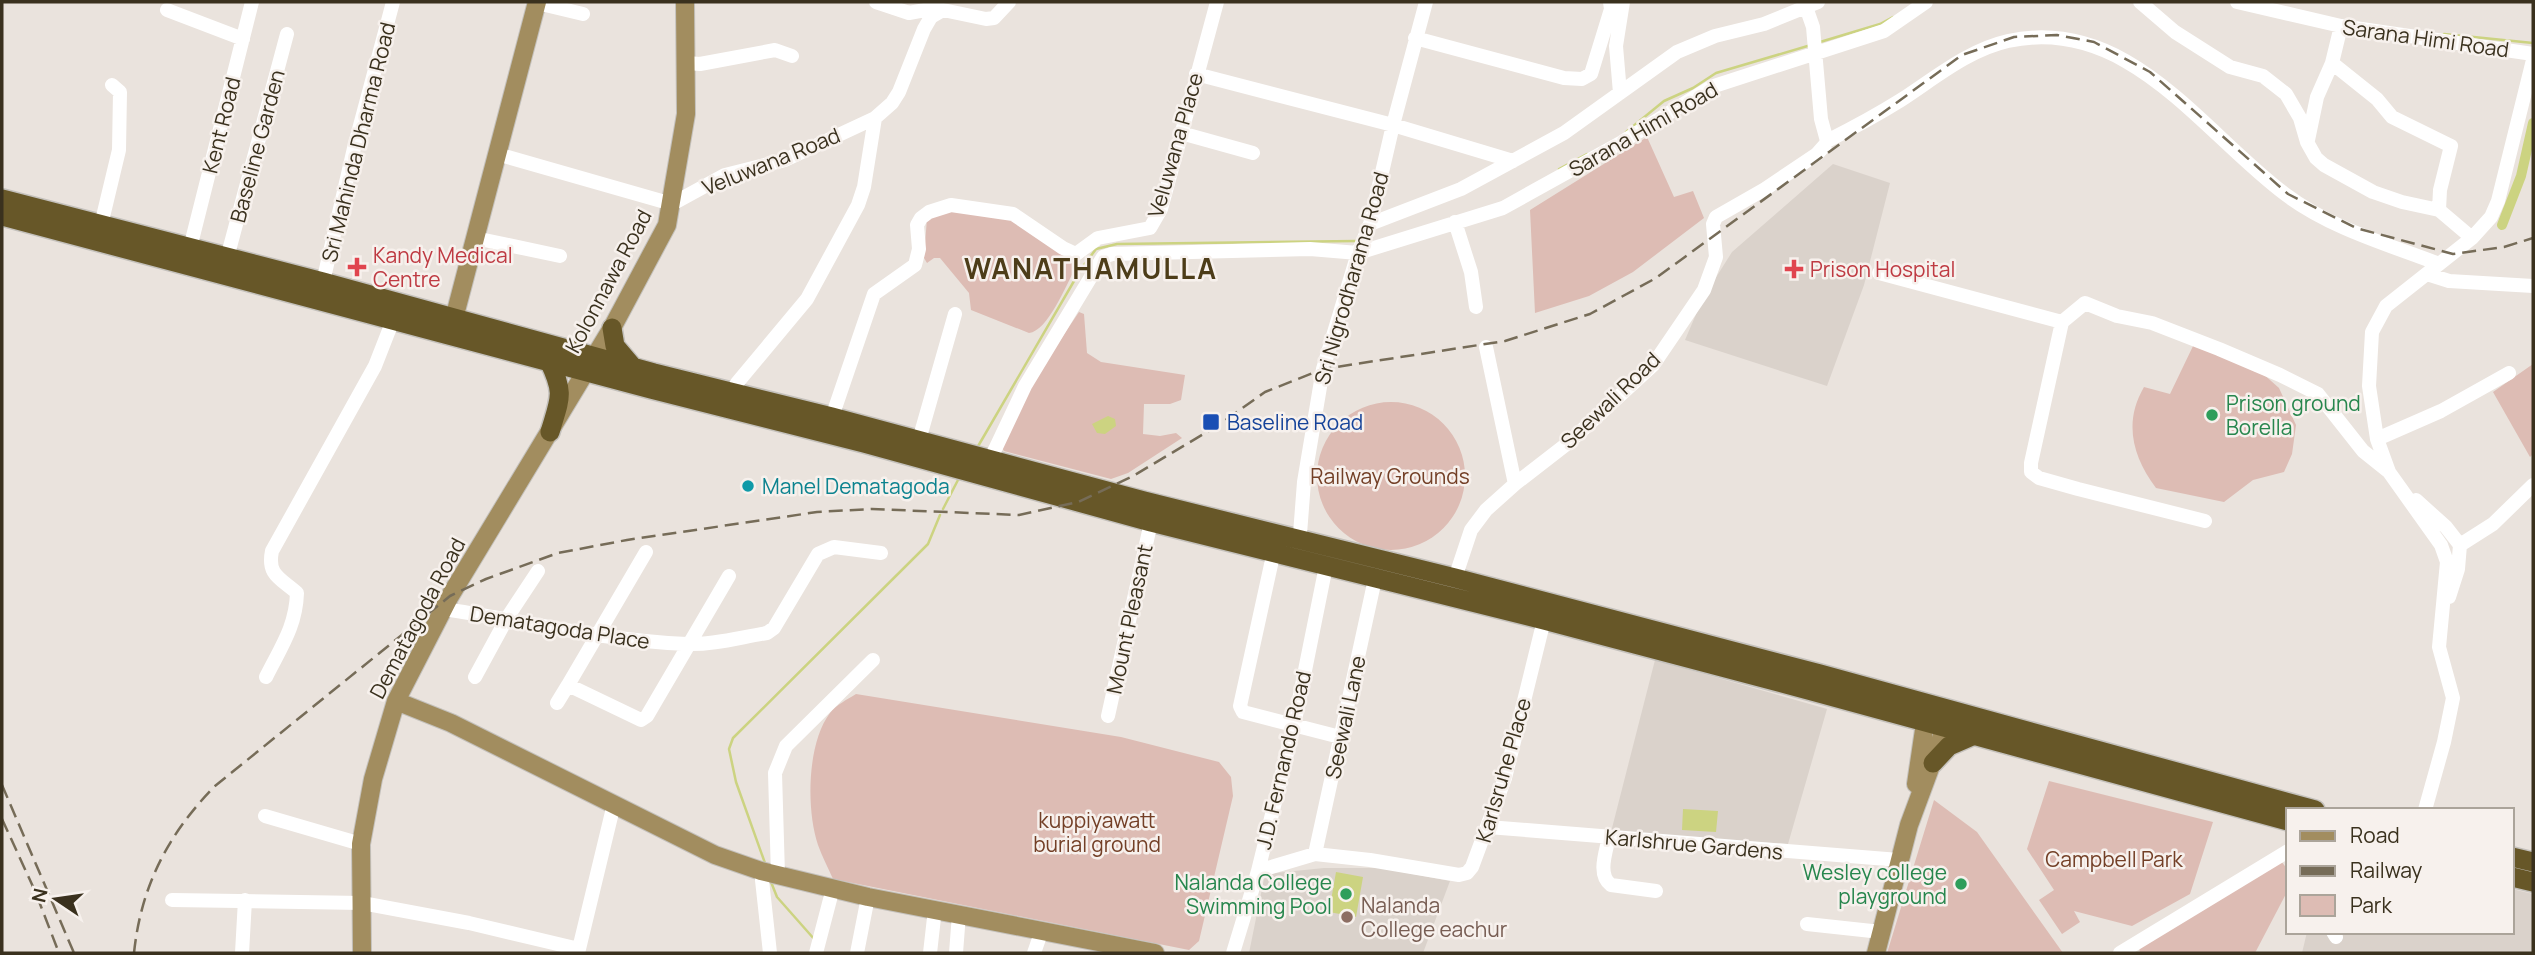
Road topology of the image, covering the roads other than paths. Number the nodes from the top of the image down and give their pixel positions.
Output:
1 (253, 2) edge
2 (393, 2) edge
3 (537, 2) edge
4 (685, 2) edge
5 (876, 2) edge
6 (1009, 2) edge
7 (1217, 2) edge
8 (1426, 2) edge
9 (1610, 2) edge
10 (1623, 2) edge
11 (1926, 2) edge
12 (2140, 2) edge
13 (2237, 2) edge
14 (1812, 4) edge
15 (167, 10) dead end
16 (943, 10) junction
17 (583, 15) dead end
18 (2341, 26) junction
19 (288, 34) dead end
20 (1415, 38) junction
21 (243, 39) junction
22 (1815, 48) junction
23 (2533, 54) edge
24 (792, 56) dead end
25 (2533, 60) edge
26 (687, 63) junction
27 (2332, 63) junction
28 (1196, 74) junction
29 (112, 85) dead end
30 (1620, 93) junction
31 (875, 118) junction
32 (1393, 125) junction
33 (1181, 133) junction
34 (1827, 141) junction
35 (2308, 142) junction
36 (1253, 153) dead end
37 (497, 154) junction
38 (1513, 161) junction
39 (672, 204) junction
40 (7, 210) edge
41 (2439, 210) junction
42 (1455, 222) junction
43 (101, 225) junction
44 (72, 226) junction
45 (1368, 227) junction
46 (475, 238) junction
47 (2472, 238) junction
48 (190, 248) junction
49 (1359, 250) junction
50 (560, 256) dead end
51 (227, 258) junction
52 (2439, 264) junction
53 (1879, 274) dead end
54 (2427, 274) junction
55 (323, 282) junction
56 (2533, 286) edge
57 (1476, 307) dead end
58 (955, 314) dead end
59 (393, 320) junction
60 (2062, 322) junction
61 (452, 326) junction
62 (612, 328) junction
63 (1486, 347) dead end
64 (549, 361) junction
65 (591, 364) junction
66 (632, 367) junction
67 (2509, 373) dead end
68 (732, 393) junction
69 (832, 417) junction
70 (550, 432) junction
71 (2377, 439) junction
72 (919, 440) junction
73 (973, 462) junction
74 (2389, 472) junction
75 (1515, 484) junction
76 (2533, 485) edge
77 (2401, 489) junction
78 (2205, 521) dead end
79 (1151, 522) junction
80 (2460, 545) junction
81 (1299, 549) junction
82 (1274, 551) junction
83 (646, 552) dead end
84 (881, 553) dead end
85 (1326, 566) junction
86 (538, 571) dead end
87 (729, 576) dead end
88 (1455, 578) junction
89 (1375, 579) junction
90 (444, 609) junction
91 (2442, 615) junction
92 (507, 618) junction
93 (1544, 620) junction
94 (596, 636) junction
95 (690, 644) junction
96 (873, 660) dead end
97 (266, 677) dead end
98 (475, 677) dead end
99 (568, 685) junction
100 (396, 701) junction
101 (557, 703) dead end
102 (1927, 714) junction
103 (1108, 716) dead end
104 (1947, 719) junction
105 (1294, 725) junction
106 (1972, 736) junction
107 (1340, 737) junction
108 (1933, 763) junction
109 (614, 804) junction
110 (2307, 808) edge
111 (2426, 808) edge
112 (265, 816) dead end
113 (2286, 820) edge
114 (1909, 825) junction
115 (1489, 827) junction
116 (1609, 837) junction
117 (361, 844) junction
118 (2286, 852) edge
119 (1315, 854) junction
120 (2514, 858) edge
121 (1899, 860) junction
122 (2533, 862) edge
123 (1258, 871) junction
124 (768, 872) junction
125 (2514, 877) edge
126 (2533, 882) edge
127 (832, 888) junction
128 (1656, 891) dead end
129 (868, 897) junction
130 (172, 900) dead end
131 (245, 900) junction
132 (362, 903) junction
133 (935, 909) junction
134 (959, 914) junction
135 (1807, 924) dead end
136 (1042, 930) junction
137 (1881, 932) junction
138 (1085, 946) edge
139 (817, 948) edge
140 (579, 951) edge
141 (242, 953) edge
142 (362, 953) edge
143 (771, 953) edge
144 (857, 953) edge
145 (930, 953) edge
146 (956, 953) edge
147 (1034, 953) edge
148 (1156, 953) edge
149 (1233, 953) edge
150 (1876, 953) edge
151 (2120, 953) edge

1 - 21 street, Kent Road
2 - 55 street, Sri Mahinda Dharma Road
3 - 17 street
3 - 37 main road
4 - 26 main road, Kolonnawa Road
5 - 16 street
6 - 16 street
7 - 28 street, Veluwana Place
8 - 20 street, Sri Nigrodharama Road
9 - 20 street
10 - 30 street
11 - 22 street, Sarana Himi Road
12 - 35 street
13 - 18 street, Sarana Himi Road
14 - 22 street
14 - 30 street
15 - 21 street
16 - 31 street, Veluwana Road
18 - 23 street, Sarana Himi Road
18 - 27 street
19 - 51 street, Baseline Garden
20 - 32 street, Sri Nigrodharama Road
21 - 48 street, Kent Road
22 - 34 street
22 - 42 street, Sarana Himi Road
24 - 26 street
25 - 47 street
26 - 39 main road, Kolonnawa Road
27 - 35 street
27 - 41 street
28 - 32 street
28 - 33 street, Veluwana Place
29 - 43 street
30 - 38 street
31 - 39 street, Veluwana Road
31 - 68 street
32 - 38 street
32 - 45 street, Sri Nigrodharama Road
33 - 36 street
33 - 69 street, Veluwana Place
34 - 52 street
34 - 75 street, Seewali Road
35 - 41 street
37 - 39 street
37 - 46 main road
38 - 45 street
39 - 62 main road, Kolonnawa Road
40 - 44 highway
40 - 44 main road
41 - 47 street
42 - 49 street, Sarana Himi Road
42 - 57 street
43 - 44 highway
43 - 48 highway
44 - 59 highway
45 - 49 street, Sri Nigrodharama Road
46 - 50 street
46 - 61 main road
47 - 52 street
48 - 51 highway
49 - 73 street
49 - 81 street, Sri Nigrodharama Road
51 - 55 highway
52 - 54 street
53 - 60 street
54 - 56 street
54 - 71 street
55 - 61 highway
58 - 72 street
59 - 61 highway
59 - 97 street
60 - 74 street
60 - 78 street
61 - 64 highway
61 - 65 highway
62 - 65 main road, Kolonnawa Road
62 - 66 highway
63 - 75 street
64 - 65 highway
64 - 70 highway
65 - 66 highway
65 - 70 main road, Dematagoda Road
65 - 73 highway
66 - 68 highway
67 - 71 street
68 - 69 highway
69 - 72 highway
70 - 90 main road, Dematagoda Road
71 - 74 street
72 - 73 highway
73 - 79 highway
73 - 81 highway
74 - 77 street
75 - 88 street, Seewali Road
76 - 80 street
77 - 80 street
77 - 91 street
79 - 82 highway
79 - 103 street, Mount Pleasant
80 - 91 street
81 - 82 highway
81 - 85 highway
81 - 88 highway
82 - 105 street
83 - 94 street
84 - 95 street, Dematagoda Place
85 - 89 highway
85 - 105 street, J.D. Fernando Road
86 - 92 street
87 - 95 street
88 - 102 highway
89 - 93 highway
89 - 107 street, Seewali Lane
90 - 92 street, Dematagoda Place
90 - 100 main road, Dematagoda Road
91 - 111 street
92 - 94 street, Dematagoda Place
92 - 98 street
93 - 102 highway
93 - 115 street, Karlsruhe Place
94 - 95 street, Dematagoda Place
94 - 99 street
95 - 99 street
96 - 124 street
99 - 101 street
100 - 109 main road
100 - 117 main road, Dematagoda Road
102 - 104 highway
102 - 114 main road
104 - 106 highway
104 - 108 main road
104 - 110 highway
105 - 107 street
105 - 123 street, J.D. Fernando Road
106 - 108 highway
106 - 113 highway
107 - 119 street, Seewali Lane
108 - 114 main road
109 - 124 main road
109 - 140 street
112 - 117 street
114 - 121 main road
115 - 116 street, Karlshrue Gardens
115 - 119 street, Karlsruhe Place
116 - 121 street, Karlshrue Gardens
116 - 128 street
117 - 132 main road, Dematagoda Road
118 - 151 street
119 - 123 street, Karlsruhe Place
120 - 122 highway
121 - 137 main road
123 - 149 street, J.D. Fernando Road
124 - 127 main road
124 - 143 street
125 - 126 highway
127 - 129 main road
127 - 139 street
129 - 133 main road
129 - 144 street
130 - 131 street
131 - 132 street
131 - 141 street
132 - 140 street
132 - 142 main road, Dematagoda Road
133 - 134 main road
133 - 145 street
134 - 136 main road
134 - 146 street
135 - 137 street
136 - 138 main road
136 - 147 street
137 - 150 main road
138 - 148 main road

